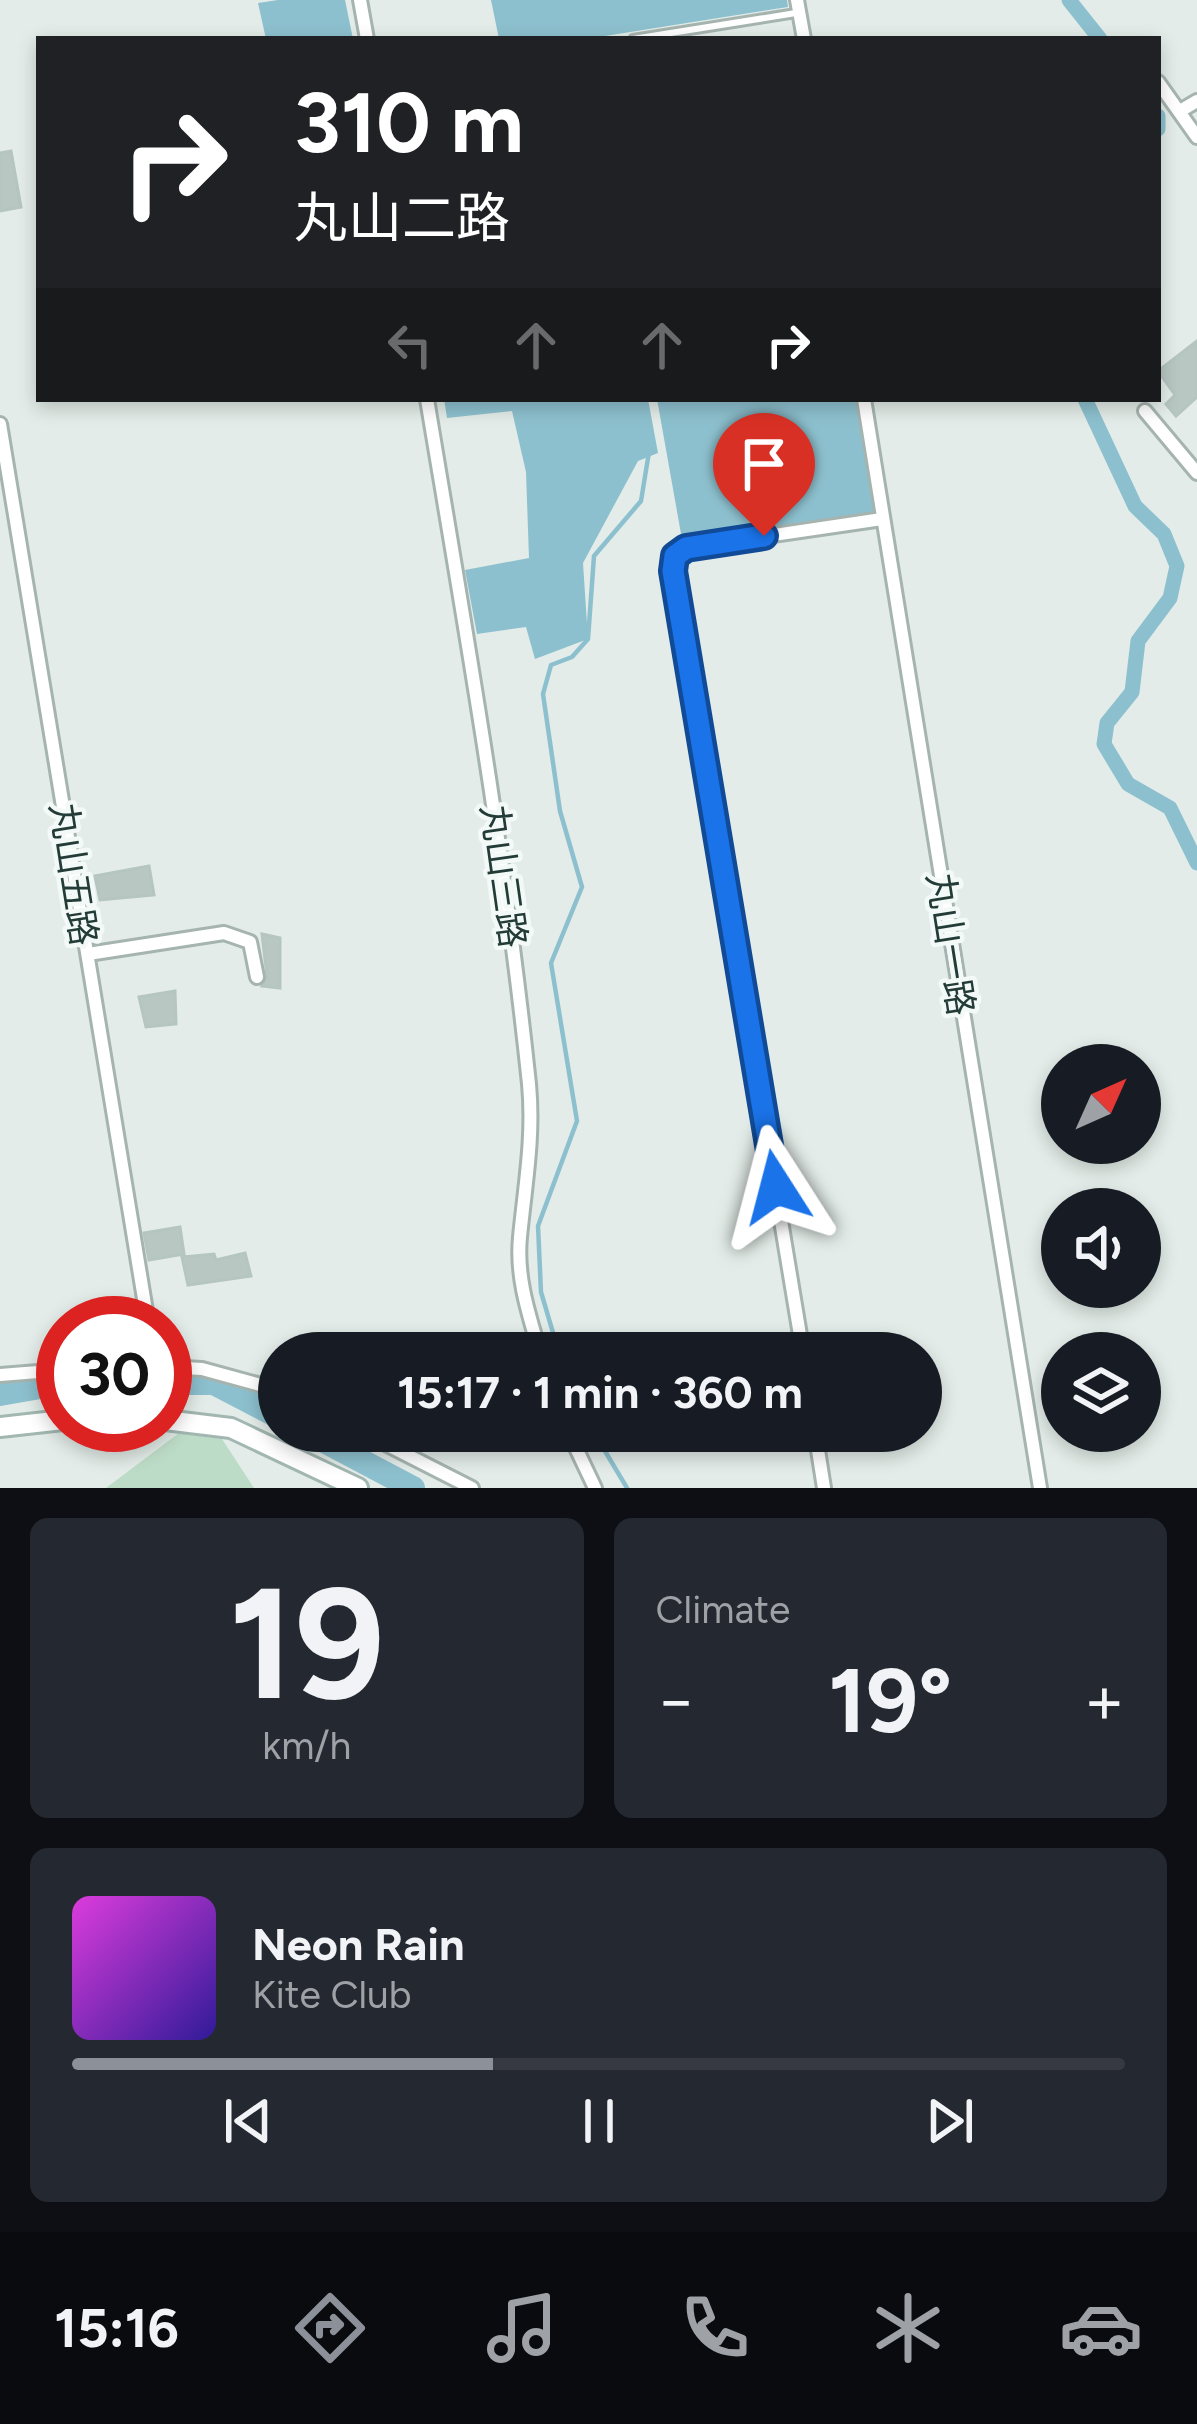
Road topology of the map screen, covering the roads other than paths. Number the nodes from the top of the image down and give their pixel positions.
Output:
1 (360, 0) edge
2 (798, 6) edge
3 (366, 36) edge
4 (648, 36) edge
5 (803, 36) edge
6 (1161, 86) edge
7 (1197, 100) edge
8 (1180, 111) junction
9 (1197, 137) edge
10 (427, 402) edge
11 (864, 402) edge
12 (1145, 411) dead end
13 (0, 424) edge
14 (1197, 473) edge
15 (882, 519) junction
16 (88, 953) junction
17 (257, 976) dead end
18 (144, 1296) edge
19 (534, 1332) edge
20 (800, 1332) edge
21 (192, 1368) edge
22 (36, 1373) edge
23 (0, 1376) edge
24 (258, 1384) edge
25 (36, 1423) edge
26 (192, 1423) edge
27 (0, 1427) edge
28 (401, 1452) edge
29 (578, 1452) edge
30 (818, 1452) edge
31 (358, 1488) edge
32 (472, 1488) edge
33 (595, 1488) edge
34 (824, 1488) edge
35 (1040, 1488) edge

1 - 3 street
2 - 4 lane
2 - 5 street
6 - 8 street
7 - 8 street
8 - 9 street
10 - 19 street, 丸山三路
11 - 15 street, 丸山一路
12 - 14 street
13 - 16 street, 丸山五路
15 - 20 street
15 - 35 street, 丸山一路
16 - 17 street
16 - 18 street, 丸山五路
21 - 24 street
22 - 23 street
25 - 27 street
26 - 31 street
28 - 32 street
29 - 33 street
30 - 34 street

